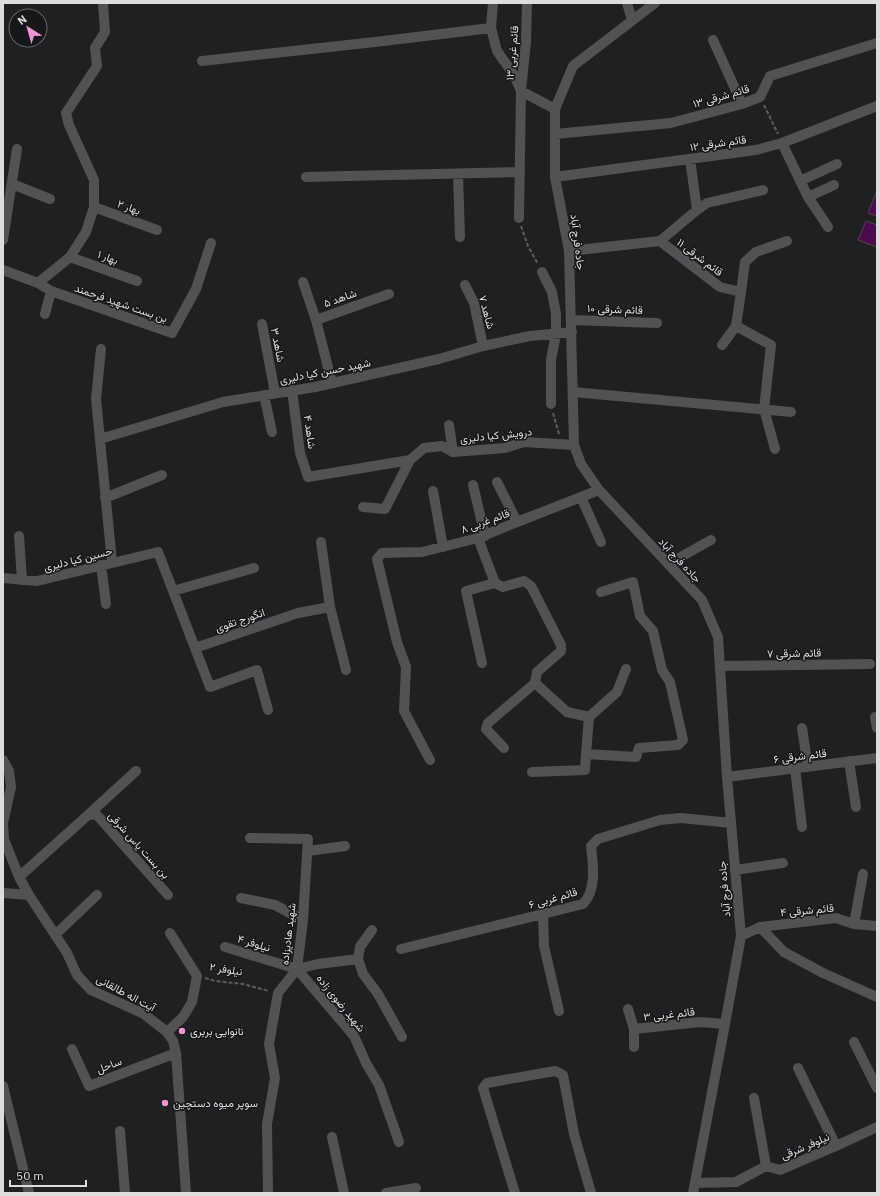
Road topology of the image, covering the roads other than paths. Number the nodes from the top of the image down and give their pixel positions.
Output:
1 (103, 3) edge
2 (493, 3) edge
3 (527, 3) edge
4 (627, 3) edge
5 (655, 3) edge
6 (632, 20) junction
7 (491, 28) junction
8 (713, 40) dead end
9 (877, 43) edge
10 (202, 61) dead end
11 (521, 91) junction
12 (742, 104) junction
13 (877, 106) edge
14 (555, 109) junction
15 (555, 134) junction
16 (782, 143) junction
17 (17, 149) dead end
18 (690, 159) junction
19 (837, 164) dead end
20 (520, 172) junction
21 (458, 174) junction
22 (306, 177) dead end
23 (555, 177) junction
24 (800, 181) junction
25 (12, 184) junction
26 (834, 185) dead end
27 (763, 190) dead end
28 (808, 197) junction
29 (50, 199) dead end
30 (94, 207) junction
31 (697, 210) junction
32 (518, 218) road end
33 (828, 227) dead end
34 (157, 230) dead end
35 (460, 237) dead end
36 (3, 240) edge
37 (660, 241) junction
38 (787, 241) dead end
39 (211, 244) dead end
40 (569, 251) junction
41 (70, 257) junction
42 (3, 270) edge
43 (542, 272) road end
44 (137, 281) dead end
45 (303, 282) dead end
46 (38, 283) junction
47 (465, 285) dead end
48 (51, 291) junction
49 (741, 292) junction
50 (389, 294) dead end
51 (45, 314) dead end
52 (316, 320) junction
53 (572, 320) junction
54 (657, 323) dead end
55 (262, 324) dead end
56 (736, 326) junction
57 (572, 332) junction
58 (556, 334) junction
59 (722, 345) dead end
60 (483, 346) junction
61 (101, 349) dead end
62 (332, 383) junction
63 (292, 390) junction
64 (573, 392) junction
65 (275, 393) junction
66 (264, 395) junction
67 (551, 404) road end
68 (764, 409) junction
69 (792, 412) dead end
70 (449, 424) dead end
71 (272, 432) dead end
72 (100, 439) junction
73 (574, 445) junction
74 (775, 449) dead end
75 (453, 452) junction
76 (410, 460) junction
77 (162, 475) dead end
78 (308, 477) joint
79 (497, 482) dead end
80 (473, 485) dead end
81 (433, 490) dead end
82 (599, 490) junction
83 (581, 497) junction
84 (105, 498) junction
85 (362, 507) dead end
86 (517, 522) junction
87 (19, 536) dead end
88 (482, 537) junction
89 (711, 540) dead end
90 (321, 542) dead end
91 (601, 542) dead end
92 (443, 548) junction
93 (112, 562) junction
94 (668, 564) junction
95 (101, 565) junction
96 (254, 568) dead end
97 (3, 578) edge
98 (22, 580) junction
99 (495, 583) junction
100 (173, 591) junction
101 (601, 592) dead end
102 (106, 604) dead end
103 (330, 607) junction
104 (195, 648) junction
105 (482, 663) dead end
106 (870, 664) dead end
107 (720, 666) junction
108 (626, 669) dead end
109 (346, 670) dead end
110 (535, 683) junction
111 (268, 710) dead end
112 (589, 717) junction
113 (875, 717) dead end
114 (802, 728) dead end
115 (877, 728) edge
116 (504, 748) dead end
117 (586, 754) junction
118 (877, 758) edge
119 (3, 760) edge
120 (430, 760) dead end
121 (849, 761) junction
122 (808, 767) junction
123 (795, 768) junction
124 (136, 771) dead end
125 (532, 772) dead end
126 (727, 777) junction
127 (856, 807) dead end
128 (88, 815) junction
129 (731, 823) junction
130 (802, 827) dead end
131 (250, 838) dead end
132 (345, 846) dead end
133 (308, 851) junction
134 (783, 863) dead end
135 (735, 870) junction
136 (863, 874) dead end
137 (19, 877) junction
138 (3, 893) edge
139 (29, 895) junction
140 (97, 895) dead end
141 (168, 895) dead end
142 (241, 898) dead end
143 (543, 914) junction
144 (303, 920) junction
145 (854, 924) junction
146 (877, 926) edge
147 (760, 927) junction
148 (372, 930) dead end
149 (170, 933) dead end
150 (55, 935) junction
151 (741, 936) junction
152 (225, 947) dead end
153 (401, 949) dead end
154 (358, 959) junction
155 (298, 969) junction
156 (877, 997) edge
157 (628, 1009) dead end
158 (559, 1011) dead end
159 (725, 1024) junction
160 (634, 1029) junction
161 (167, 1032) junction
162 (402, 1037) dead end
163 (854, 1042) dead end
164 (634, 1047) dead end
165 (72, 1049) dead end
166 (176, 1053) junction
167 (798, 1068) dead end
168 (3, 1086) edge
169 (877, 1088) edge
170 (754, 1098) dead end
171 (877, 1127) edge
172 (120, 1131) dead end
173 (332, 1137) dead end
174 (399, 1142) dead end
175 (836, 1146) junction
176 (766, 1166) junction
177 (416, 1188) dead end
178 (694, 1188) edge
179 (29, 1193) edge
180 (126, 1193) edge
181 (186, 1193) edge
182 (268, 1193) edge
183 (344, 1193) edge
184 (386, 1193) edge
185 (515, 1193) edge
186 (591, 1193) edge

1 - 30 street
2 - 7 street
3 - 11 street, قائم غربی ۱۳
4 - 6 street
5 - 6 street, جاده فرج آباد
6 - 14 street, جاده فرج آباد
7 - 10 street
7 - 11 street
8 - 12 street
9 - 12 street, قائم شرقی ۱۳
11 - 14 street, قائم غربی ۱۳
11 - 20 street
12 - 15 street, قائم شرقی ۱۳
13 - 16 street, قائم شرقی ۱۲
14 - 15 street, جاده فرج آباد
15 - 23 street, جاده فرج آباد
16 - 18 street, قائم شرقی ۱۲
16 - 24 street
17 - 25 street
18 - 23 street, قائم شرقی ۱۲
18 - 31 street
19 - 24 street
20 - 21 street
20 - 32 street
21 - 22 street
21 - 35 street
23 - 40 street, جاده فرج آباد
24 - 28 street
25 - 29 street
25 - 36 street
26 - 28 street
27 - 31 street
28 - 33 street
30 - 34 street, بهار ۲
30 - 41 street
31 - 37 street
37 - 40 street, قائم شرقی ۱۱
37 - 49 street, قائم شرقی ۱۱
38 - 49 street
39 - 48 street, بن بست شهید فرحمند
40 - 53 street, جاده فرج آباد
41 - 44 street, بهار ۱
41 - 46 street
42 - 46 street, بن بست شهید فرحمند
43 - 58 street
45 - 52 street
46 - 48 street, بن بست شهید فرحمند
47 - 60 street, شاهد ۷
48 - 51 street
49 - 56 street
50 - 52 street, شاهد ۵
52 - 62 street, شاهد ۵
53 - 54 street, قائم شرقی ۱۰
53 - 57 street, جاده فرج آباد
55 - 65 street, شاهد ۳
56 - 59 street
56 - 68 street
57 - 58 street, شهید حسن کیا دلیری
57 - 64 street, جاده فرج آباد
58 - 60 street, شهید حسن کیا دلیری
58 - 67 street
60 - 62 street, شهید حسن کیا دلیری
61 - 72 street
62 - 63 street, شهید حسن کیا دلیری
63 - 65 street, شهید حسن کیا دلیری
63 - 78 street, شاهد ۴
64 - 68 street
64 - 73 street, جاده فرج آباد
65 - 66 street, شهید حسن کیا دلیری
66 - 71 street
66 - 72 street, شهید حسن کیا دلیری
68 - 69 street
68 - 74 street
70 - 75 street
72 - 84 street
73 - 75 street, درویش کیا دلیری
73 - 82 street, جاده فرج آباد
75 - 76 street, درویش کیا دلیری
76 - 78 street, درویش کیا دلیری
76 - 85 street
77 - 84 street
79 - 86 street
80 - 88 street
81 - 92 street
82 - 83 street, قائم غربی ۸
82 - 94 street, جاده فرج آباد
83 - 86 street, قائم غربی ۸
83 - 91 street
84 - 93 street
86 - 88 street, قائم غربی ۸
87 - 98 street
88 - 92 street, قائم غربی ۸
88 - 99 street
89 - 94 street
90 - 103 street
92 - 120 street, قائم غربی ۸
93 - 95 street, حسین کیا دلیری
93 - 100 street, حسین کیا دلیری
94 - 107 street, جاده فرج آباد
95 - 98 street, حسین کیا دلیری
95 - 102 street
96 - 100 street
97 - 98 street, حسین کیا دلیری
99 - 105 street
99 - 110 street
100 - 104 street
101 - 117 street
103 - 104 street, انگورج تقوی
103 - 109 street
104 - 111 street
106 - 107 street, قائم شرقی ۷
107 - 126 street, جاده فرج آباد
108 - 112 street
110 - 112 street
110 - 116 street
112 - 117 street
113 - 115 street
114 - 122 street
117 - 125 street
118 - 121 street, قائم شرقی ۶
119 - 137 street, آیت اله طالقانی
121 - 122 street, قائم شرقی ۶
121 - 127 street
122 - 123 street, قائم شرقی ۶
123 - 126 street, قائم شرقی ۶
123 - 130 street
124 - 128 street
126 - 129 street, جاده فرج آباد
128 - 137 street
128 - 141 street, بن بست یاس شرقی
129 - 135 street, جاده فرج آباد
129 - 143 street, قائم غربی ۶
131 - 133 street, شهید هادیزاده
132 - 133 street
133 - 144 street, شهید هادیزاده
134 - 135 street
135 - 151 street, جاده فرج آباد
136 - 145 street
137 - 139 street, آیت اله طالقانی
138 - 139 street
139 - 150 street, آیت اله طالقانی
140 - 150 street
142 - 144 street
143 - 153 street, قائم غربی ۶
143 - 158 street
144 - 155 street, شهید هادیزاده
145 - 146 street, قائم شرقی ۴
145 - 147 street, قائم شرقی ۴
147 - 151 street, قائم شرقی ۴
147 - 156 street
148 - 154 street
149 - 161 street, نیلوفر ۲
150 - 161 street, آیت اله طالقانی
151 - 159 street, جاده فرج آباد
152 - 155 street, نیلوفر ۴
154 - 155 street
154 - 162 street
155 - 174 street, شهید رضوی زاده
155 - 182 street, شهید هادیزاده
157 - 160 street
159 - 160 street, قائم غربی ۳
159 - 178 street, جاده فرج آباد
160 - 164 street, قائم غربی ۳
161 - 166 street, آیت اله طالقانی
163 - 169 street
165 - 166 street, ساحل
166 - 181 street, آیت اله طالقانی
167 - 175 street
168 - 179 street
170 - 176 street
171 - 175 street, نیلوفر شرقی
172 - 180 street
173 - 183 street
175 - 176 street, نیلوفر شرقی
176 - 178 street
177 - 184 street
185 - 186 street

